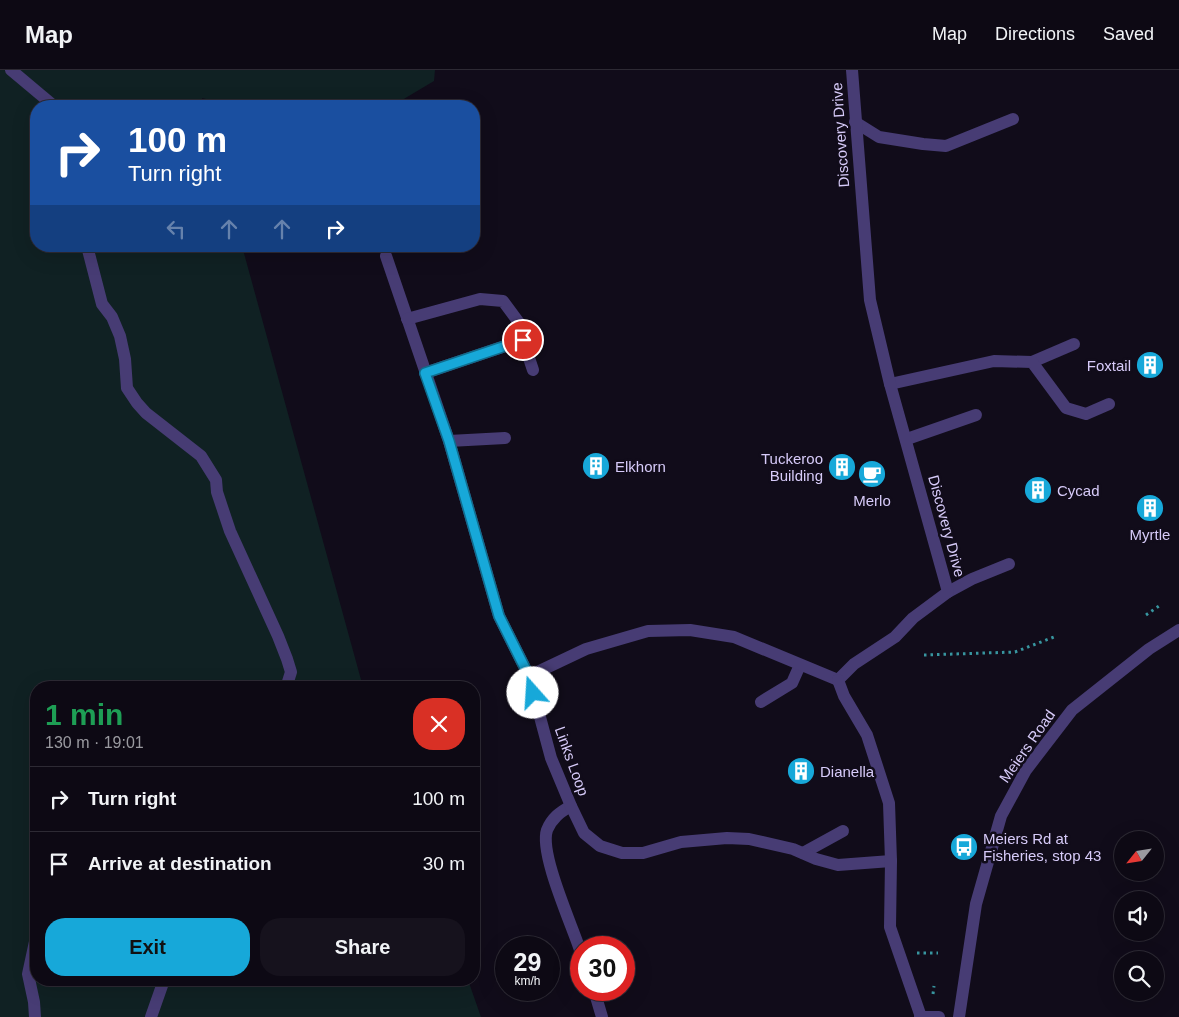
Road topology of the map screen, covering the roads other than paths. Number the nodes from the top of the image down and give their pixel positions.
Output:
1 (11, 70) edge
2 (852, 70) edge
3 (47, 100) edge
4 (1012, 119) dead end
5 (855, 122) junction
6 (89, 252) edge
7 (386, 256) dead end
8 (407, 319) junction
9 (523, 340) junction
10 (1074, 344) dead end
11 (1032, 362) junction
12 (533, 370) dead end
13 (425, 373) junction
14 (890, 384) junction
15 (1110, 404) dead end
16 (976, 415) dead end
17 (505, 438) dead end
18 (907, 439) junction
19 (449, 441) junction
20 (1009, 564) dead end
21 (948, 592) junction
22 (1179, 630) edge
23 (800, 666) junction
24 (529, 676) junction
25 (838, 680) junction
26 (288, 681) edge
27 (761, 702) dead end
28 (571, 806) junction
29 (843, 831) dead end
30 (803, 853) junction
31 (891, 861) junction
32 (575, 936) edge
33 (30, 965) edge
34 (30, 983) edge
35 (31, 986) edge
36 (162, 986) edge
37 (597, 1001) edge
38 (35, 1017) edge
39 (151, 1017) edge
40 (602, 1017) edge
41 (921, 1017) edge
42 (939, 1017) edge
43 (960, 1017) edge

1 - 3 street
2 - 5 street, Discovery Drive
4 - 5 street
5 - 14 street, Discovery Drive
6 - 26 street
7 - 8 street, Links Loop
8 - 9 street
8 - 13 street, Links Loop
9 - 12 street
9 - 13 street
10 - 11 street
11 - 14 street
11 - 15 street
13 - 19 street, Links Loop
14 - 18 street, Discovery Drive
16 - 18 street
17 - 19 street
18 - 21 street, Discovery Drive
19 - 24 street, Links Loop
20 - 21 street
21 - 25 street, Discovery Drive
22 - 43 street, Meiers Road
23 - 24 street
23 - 25 street
23 - 27 street
24 - 28 street, Links Loop
25 - 31 street
28 - 30 street, Links Loop
28 - 32 street
29 - 30 street
30 - 31 street, Links Loop
31 - 41 street
33 - 34 street
35 - 38 street
36 - 39 street
37 - 40 street
41 - 42 street

